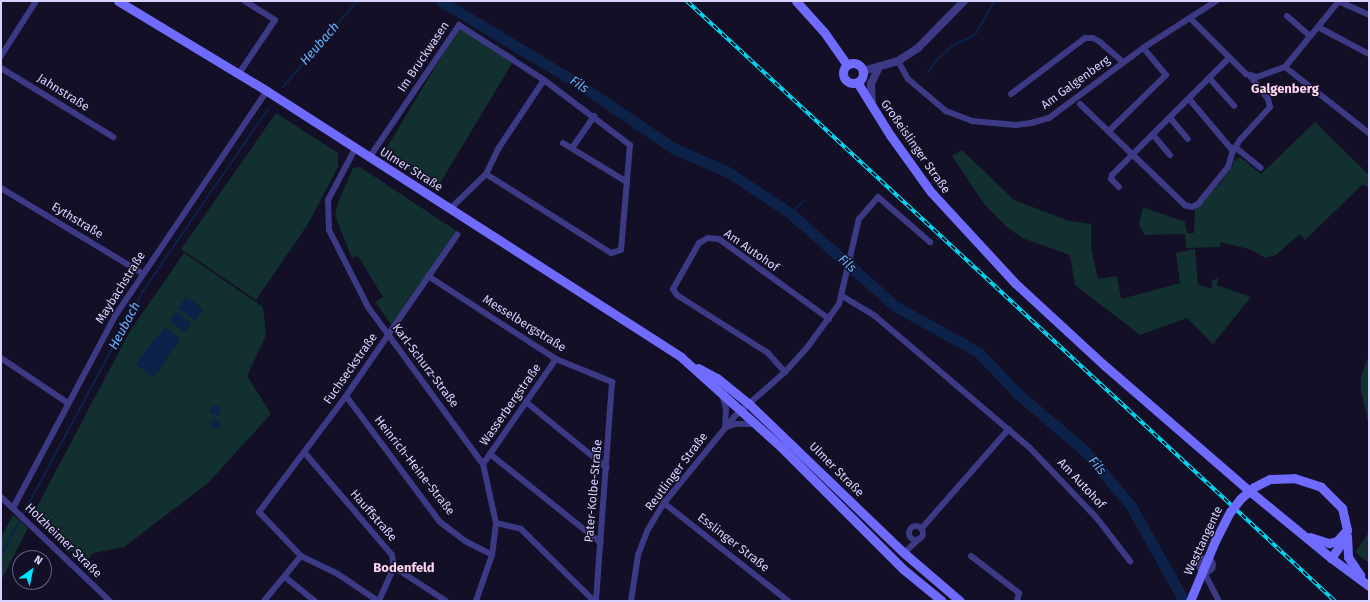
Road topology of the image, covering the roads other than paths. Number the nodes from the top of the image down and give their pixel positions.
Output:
1 (36, 1) edge
2 (118, 1) edge
3 (245, 1) edge
4 (796, 1) edge
5 (964, 1) edge
6 (1216, 1) edge
7 (1338, 1) edge
8 (1369, 15) edge
9 (1287, 16) dead end
10 (1190, 18) junction
11 (1318, 26) junction
12 (1310, 36) junction
13 (1144, 48) junction
14 (1369, 54) edge
15 (1, 56) edge
16 (1229, 58) junction
17 (898, 61) junction
18 (1123, 62) junction
19 (846, 64) junction
20 (879, 67) junction
21 (1286, 67) junction
22 (1, 68) edge
23 (863, 71) junction
24 (238, 75) junction
25 (1251, 77) junction
26 (1210, 79) junction
27 (544, 80) junction
28 (857, 82) junction
29 (266, 91) junction
30 (1011, 94) dead end
31 (1190, 100) junction
32 (1080, 104) dead end
33 (1234, 106) dead end
34 (872, 108) junction
35 (594, 116) junction
36 (1171, 119) junction
37 (1369, 124) edge
38 (1363, 128) junction
39 (1109, 131) junction
40 (1369, 134) edge
41 (1154, 136) junction
42 (113, 137) dead end
43 (1188, 139) dead end
44 (563, 143) dead end
45 (572, 148) junction
46 (355, 149) junction
47 (1234, 149) junction
48 (1135, 154) junction
49 (1170, 154) dead end
50 (369, 158) junction
51 (1261, 168) dead end
52 (486, 174) junction
53 (626, 182) junction
54 (1119, 187) dead end
55 (1, 188) edge
56 (450, 209) junction
57 (457, 235) dead end
58 (930, 242) dead end
59 (142, 273) junction
60 (428, 276) junction
61 (842, 296) junction
62 (829, 320) junction
63 (388, 336) junction
64 (1, 358) edge
65 (556, 359) junction
66 (690, 364) junction
67 (785, 372) junction
68 (612, 382) joint
69 (722, 394) junction
70 (346, 396) junction
71 (526, 402) junction
72 (68, 403) junction
73 (748, 403) junction
74 (742, 410) junction
75 (756, 424) junction
76 (726, 428) junction
77 (1009, 429) junction
78 (304, 452) junction
79 (490, 454) junction
80 (483, 464) junction
81 (607, 468) junction
82 (1, 497) edge
83 (664, 503) junction
84 (14, 509) junction
85 (496, 523) junction
86 (921, 528) junction
87 (1347, 530) junction
88 (1298, 531) junction
89 (919, 539) junction
90 (600, 543) junction
91 (904, 553) junction
92 (492, 555) junction
93 (302, 556) junction
94 (971, 556) dead end
95 (1331, 558) junction
96 (1130, 561) dead end
97 (394, 567) junction
98 (1204, 572) dead end
99 (284, 577) junction
100 (1369, 586) edge
101 (110, 601) edge
102 (264, 601) edge
103 (315, 601) edge
104 (379, 601) edge
105 (446, 601) edge
106 (476, 601) edge
107 (595, 601) edge
108 (631, 601) edge
109 (788, 601) edge
110 (942, 601) edge
111 (960, 601) edge
112 (1017, 601) edge
113 (1190, 601) edge
114 (1219, 601) edge

1 - 15 street
2 - 24 main road, Ulmer Straße
3 - 24 street
4 - 19 main road
5 - 17 street
6 - 10 street, Am Galgenberg
7 - 8 street
7 - 11 street
9 - 12 street
10 - 13 street, Am Galgenberg
10 - 16 street
11 - 12 street
11 - 14 street
12 - 21 street
13 - 18 street, Am Galgenberg
13 - 39 street
16 - 25 street
16 - 26 street
17 - 18 street, Am Galgenberg
17 - 20 street
18 - 30 street, Am Galgenberg
19 - 23 main road
19 - 28 main road
20 - 23 street
20 - 34 street
21 - 25 street
21 - 38 street
22 - 42 street, Jahnstraße
23 - 28 main road
24 - 29 main road, Ulmer Straße
25 - 47 street
26 - 31 street
26 - 33 street
27 - 35 street, Im Bruckwasen
27 - 50 street, Im Bruckwasen
27 - 52 street
28 - 34 main road, Großeislinger Straße
29 - 46 main road, Ulmer Straße
29 - 59 street, Maybachstraße
31 - 36 street
31 - 47 street
32 - 39 street, Am Galgenberg
34 - 88 main road, Großeislinger Straße
35 - 45 street
35 - 53 street, Im Bruckwasen
36 - 41 street
36 - 43 street
37 - 38 street
38 - 40 street
39 - 48 street, Am Galgenberg
41 - 48 street
41 - 49 street
44 - 45 street
45 - 53 street
46 - 50 main road, Ulmer Straße
46 - 63 street, Karl-Schurz-Straße
47 - 48 street, Am Galgenberg
47 - 51 street
48 - 54 street
50 - 56 main road, Ulmer Straße
52 - 53 street, Im Bruckwasen
52 - 56 street
55 - 59 street, Eythstraße
56 - 66 main road, Ulmer Straße
57 - 60 street, Fuchseckstraße
58 - 61 street
59 - 72 street, Maybachstraße
60 - 63 street, Fuchseckstraße
60 - 65 street, Messelbergstraße
61 - 62 street
61 - 77 street, Am Autohof
62 - 67 street
62 - 67 street, Am Autohof
63 - 70 street, Fuchseckstraße
63 - 80 street, Karl-Schurz-Straße
64 - 72 street
65 - 68 street, Messelbergstraße
65 - 71 street, Wasserbergstraße
66 - 69 main road, Ulmer Straße
66 - 73 main road, Ulmer Straße
67 - 73 street
68 - 81 street, Pater-Kolbe-Straße
69 - 74 main road, Ulmer Straße
69 - 76 street
70 - 78 street, Fuchseckstraße
70 - 92 street, Heinrich-Heine-Straße
71 - 79 street, Wasserbergstraße
71 - 81 street
72 - 84 street, Maybachstraße
73 - 74 street
73 - 91 main road, Ulmer Straße
74 - 75 main road, Ulmer Straße
74 - 76 street, Reutlinger Straße
75 - 76 street
75 - 110 main road, Ulmer Straße
76 - 83 street, Reutlinger Straße
77 - 86 street
77 - 96 street, Am Autohof
78 - 93 street, Fuchseckstraße
78 - 97 street, Hauffstraße
79 - 80 street, Wasserbergstraße
79 - 90 street
80 - 85 street, Karl-Schurz-Straße
81 - 90 street, Pater-Kolbe-Straße
82 - 84 street, Holzheimer Straße
83 - 108 street, Reutlinger Straße
83 - 109 street, Esslinger Straße
84 - 101 street, Holzheimer Straße
85 - 92 street, Karl-Schurz-Straße
85 - 107 street
86 - 89 street
86 - 89 street
87 - 88 main road
87 - 95 main road
87 - 100 main road, Westtangente
87 - 113 main road, Westtangente, bridge
88 - 95 main road
89 - 91 street
90 - 107 street, Pater-Kolbe-Straße
91 - 111 main road, Ulmer Straße
92 - 106 street, Karl-Schurz-Straße
93 - 99 street
93 - 104 street
94 - 112 street
95 - 100 main road
97 - 104 street
97 - 105 street
98 - 114 street
99 - 102 street
99 - 103 street

